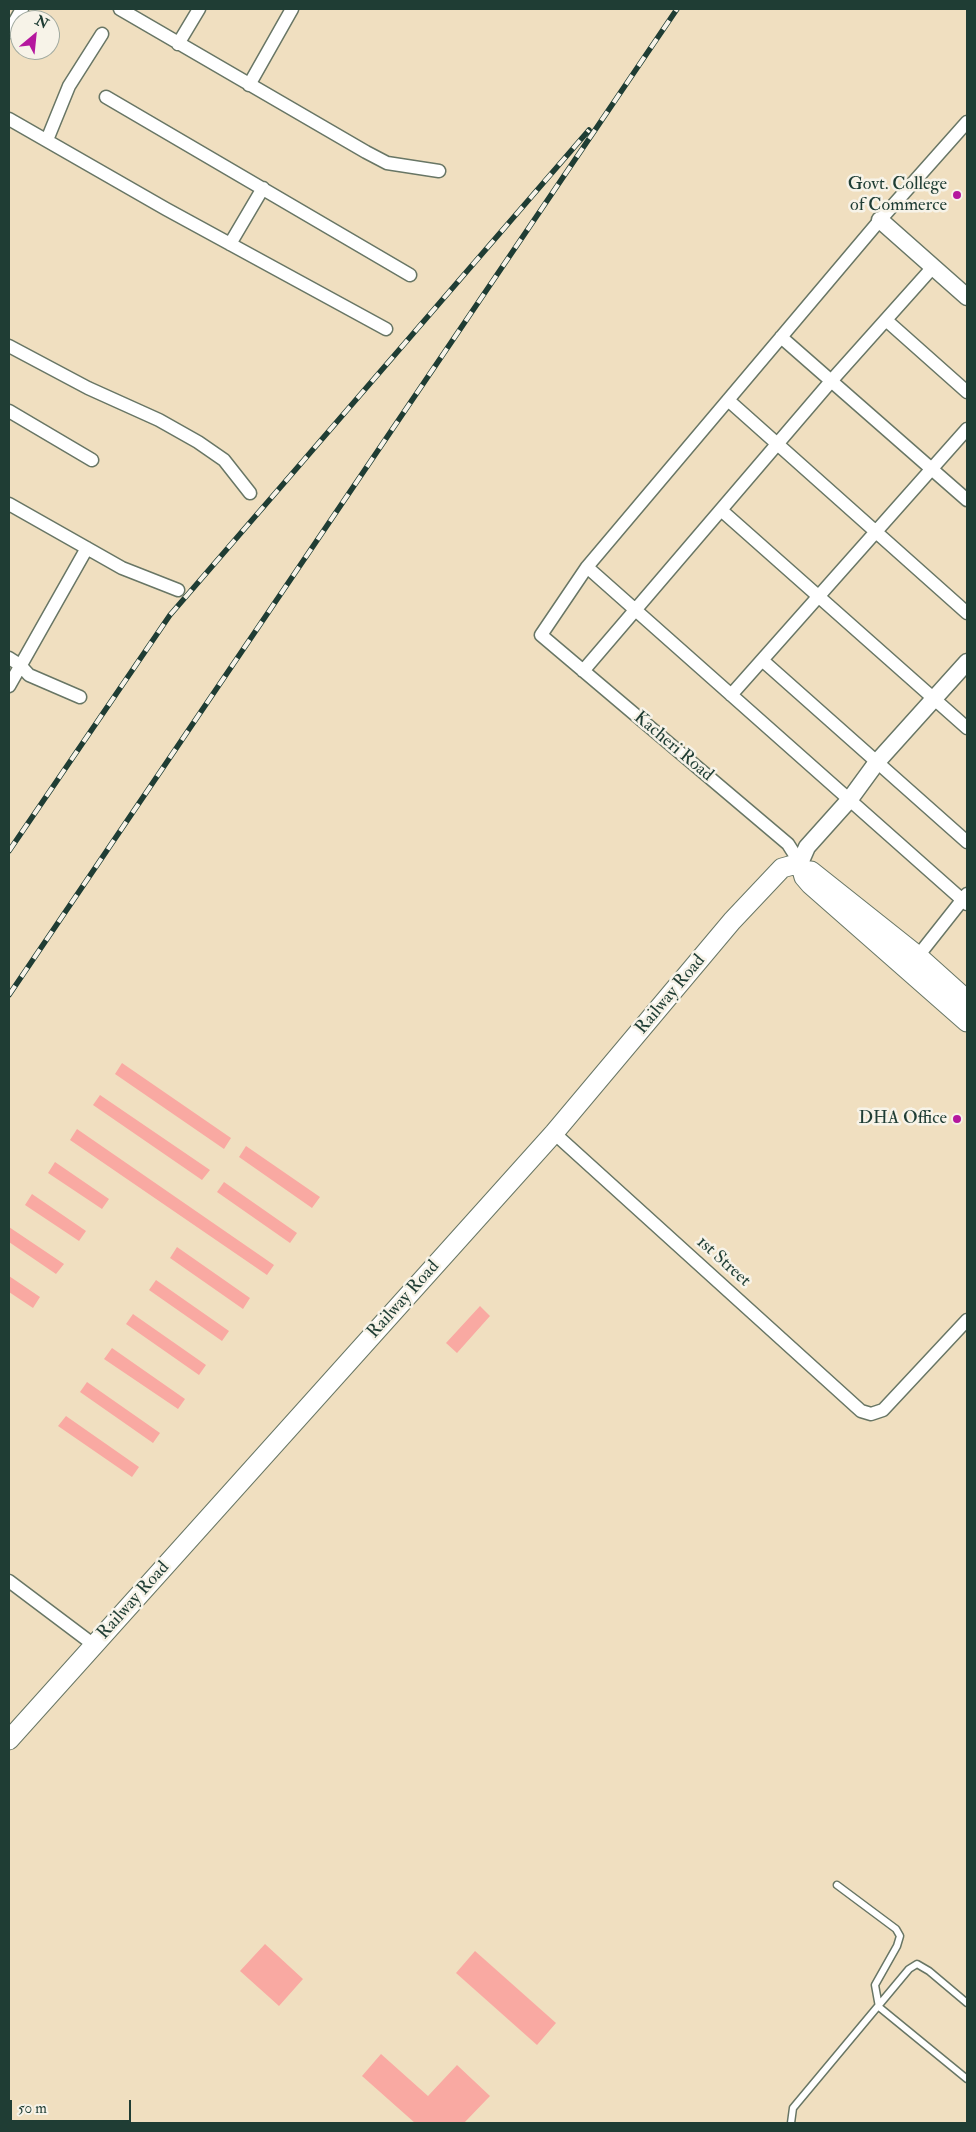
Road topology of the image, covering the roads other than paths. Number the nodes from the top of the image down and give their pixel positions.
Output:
1 (22, 9) edge
2 (120, 9) edge
3 (199, 9) edge
4 (292, 9) edge
5 (9, 32) edge
6 (102, 34) dead end
7 (178, 44) junction
8 (249, 86) junction
9 (106, 97) dead end
10 (9, 119) edge
11 (967, 122) edge
12 (48, 140) junction
13 (439, 171) dead end
14 (263, 188) junction
15 (880, 220) junction
16 (230, 244) junction
17 (933, 267) junction
18 (410, 275) dead end
19 (967, 298) edge
20 (886, 320) junction
21 (386, 329) dead end
22 (781, 337) junction
23 (9, 346) edge
24 (832, 380) junction
25 (967, 392) edge
26 (728, 400) junction
27 (9, 410) edge
28 (967, 429) edge
29 (777, 444) junction
30 (92, 460) dead end
31 (932, 469) junction
32 (250, 493) dead end
33 (967, 500) edge
34 (9, 504) edge
35 (721, 510) junction
36 (876, 532) junction
37 (88, 548) junction
38 (587, 567) junction
39 (178, 590) dead end
40 (819, 596) junction
41 (635, 610) junction
42 (967, 613) edge
43 (762, 660) junction
44 (14, 662) edge
45 (967, 662) edge
46 (583, 671) junction
47 (9, 686) edge
48 (731, 694) junction
49 (80, 696) dead end
50 (934, 698) junction
51 (967, 728) edge
52 (877, 762) junction
53 (850, 799) junction
54 (967, 842) edge
55 (800, 863) junction
56 (965, 899) edge
57 (918, 956) junction
58 (967, 1000) edge
59 (967, 1022) edge
60 (554, 1133) junction
61 (967, 1320) edge
62 (9, 1581) edge
63 (94, 1645) junction
64 (9, 1740) edge
65 (837, 1885) dead end
66 (967, 2003) edge
67 (879, 2007) junction
68 (967, 2079) edge
69 (791, 2123) edge

1 - 5 street
2 - 7 street
3 - 7 street
4 - 8 street
6 - 12 street
7 - 8 street
8 - 13 street
9 - 14 street
10 - 12 street
11 - 15 street
12 - 16 street
14 - 16 street
14 - 18 street
15 - 17 street
15 - 22 street
16 - 21 street
17 - 19 street
17 - 20 street
20 - 24 street
20 - 25 street
22 - 24 street
22 - 26 street
23 - 32 street
24 - 29 street
24 - 31 street
26 - 29 street
26 - 38 street
27 - 30 street
28 - 31 street
29 - 35 street
29 - 36 street
31 - 33 street
31 - 36 street
34 - 37 street
35 - 40 street
35 - 41 street
36 - 40 street
36 - 42 street
37 - 39 street
37 - 44 street
38 - 41 street
38 - 46 street, Kacheri Road
40 - 43 street
40 - 50 street
41 - 46 street
41 - 48 street
43 - 48 street
43 - 52 street
44 - 47 street
44 - 49 street
45 - 50 street
46 - 55 street, Kacheri Road
48 - 53 street
50 - 51 street
50 - 52 street
52 - 53 street
52 - 54 street
53 - 55 street
53 - 56 street
55 - 57 main road, Kacheri Road
55 - 59 main road, Kacheri Road
55 - 60 main road, Railway Road
56 - 57 street
57 - 58 main road, Kacheri Road
60 - 61 street, 1st Street
60 - 63 main road, Railway Road
62 - 63 street
63 - 64 main road, Railway Road
65 - 67 lane
66 - 67 lane
67 - 68 lane
67 - 69 lane

